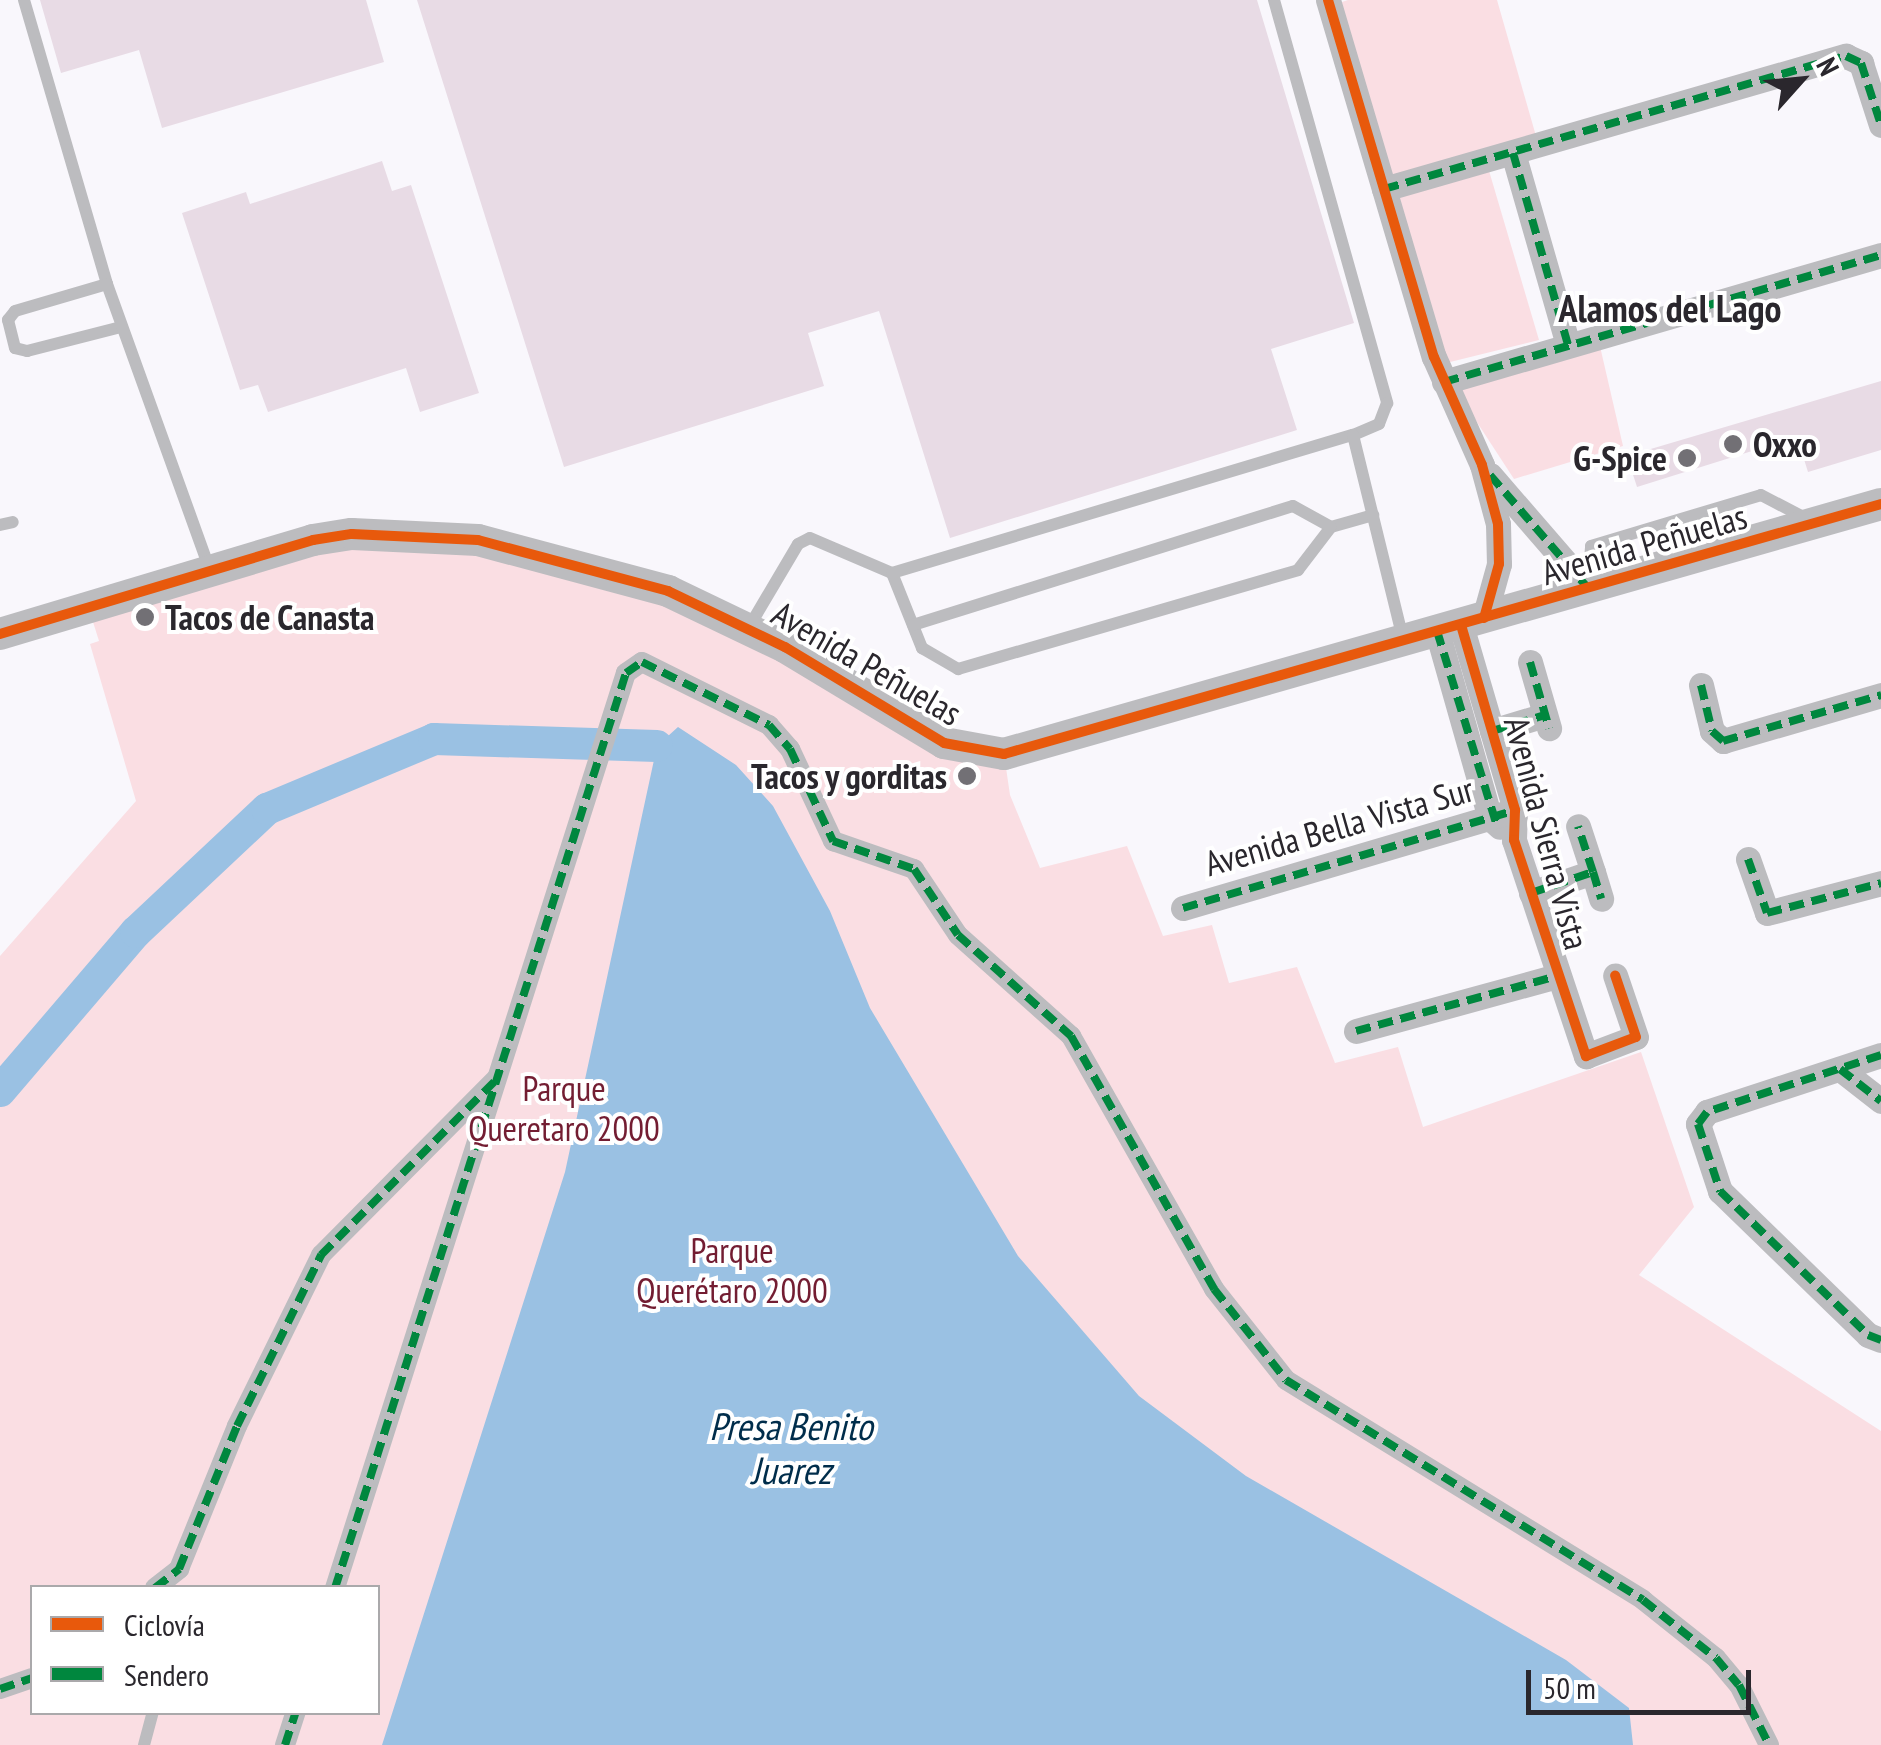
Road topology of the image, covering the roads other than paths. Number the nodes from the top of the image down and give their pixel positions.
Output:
1 (24, 0) edge
2 (1274, 0) edge
3 (1332, 1) edge
4 (1881, 124) edge
5 (1513, 153) junction
6 (1384, 189) junction
7 (1881, 255) edge
8 (108, 284) junction
9 (122, 327) junction
10 (1568, 345) junction
11 (1444, 382) junction
12 (1353, 434) junction
13 (1482, 465) junction
14 (1881, 504) edge
15 (1373, 514) junction
16 (1331, 527) junction
17 (208, 567) junction
18 (892, 573) junction
19 (1588, 588) junction
20 (912, 625) junction
21 (1461, 625) junction
22 (748, 627) junction
23 (0, 634) edge
24 (1404, 640) junction
25 (1530, 662) dead end
26 (1701, 686) dead end
27 (1881, 695) edge
28 (1492, 731) junction
29 (1503, 814) junction
30 (1578, 826) dead end
31 (1748, 858) dead end
32 (1593, 872) junction
33 (1881, 883) edge
34 (1531, 893) junction
35 (1602, 899) dead end
36 (1183, 908) dead end
37 (1557, 976) junction
38 (1614, 976) dead end
39 (1356, 1030) dead end
40 (1881, 1055) edge
41 (1840, 1068) junction
42 (498, 1077) junction
43 (1881, 1101) edge
44 (1881, 1340) edge
45 (177, 1578) edge
46 (336, 1585) edge
47 (30, 1679) edge
48 (0, 1689) edge
49 (152, 1715) edge
50 (295, 1715) edge
51 (144, 1745) edge
52 (285, 1745) edge
53 (1769, 1745) edge

1 - 8 lane
2 - 12 lane
3 - 6 street
4 - 5 street
5 - 6 street
5 - 10 street
6 - 11 street
7 - 10 street
8 - 9 lane
8 - 9 lane
9 - 17 lane
10 - 11 street
11 - 13 street
12 - 15 lane
12 - 18 lane
13 - 19 street
13 - 21 street
14 - 19 street, Avenida Peñuelas
15 - 16 lane
15 - 24 lane
16 - 20 lane
16 - 20 lane
17 - 22 street, Avenida Peñuelas
17 - 23 street, Avenida Peñuelas
18 - 20 lane
18 - 22 lane
19 - 21 street, Avenida Peñuelas
21 - 24 street, Avenida Peñuelas
21 - 28 street, Avenida Sierra Vista
21 - 29 street, Avenida Sierra Vista
22 - 24 street, Avenida Peñuelas
25 - 28 street
26 - 27 street
28 - 29 street, Avenida Sierra Vista
29 - 34 street, Avenida Sierra Vista
29 - 36 street, Avenida Bella Vista Sur
30 - 32 street
31 - 33 street
32 - 34 street
32 - 35 street
34 - 37 street, Avenida Sierra Vista
37 - 38 street, Avenida Sierra Vista
37 - 39 street
40 - 41 street
41 - 43 street
41 - 44 street
42 - 45 street
42 - 46 street
42 - 53 street
47 - 48 street
49 - 51 lane
50 - 52 street

